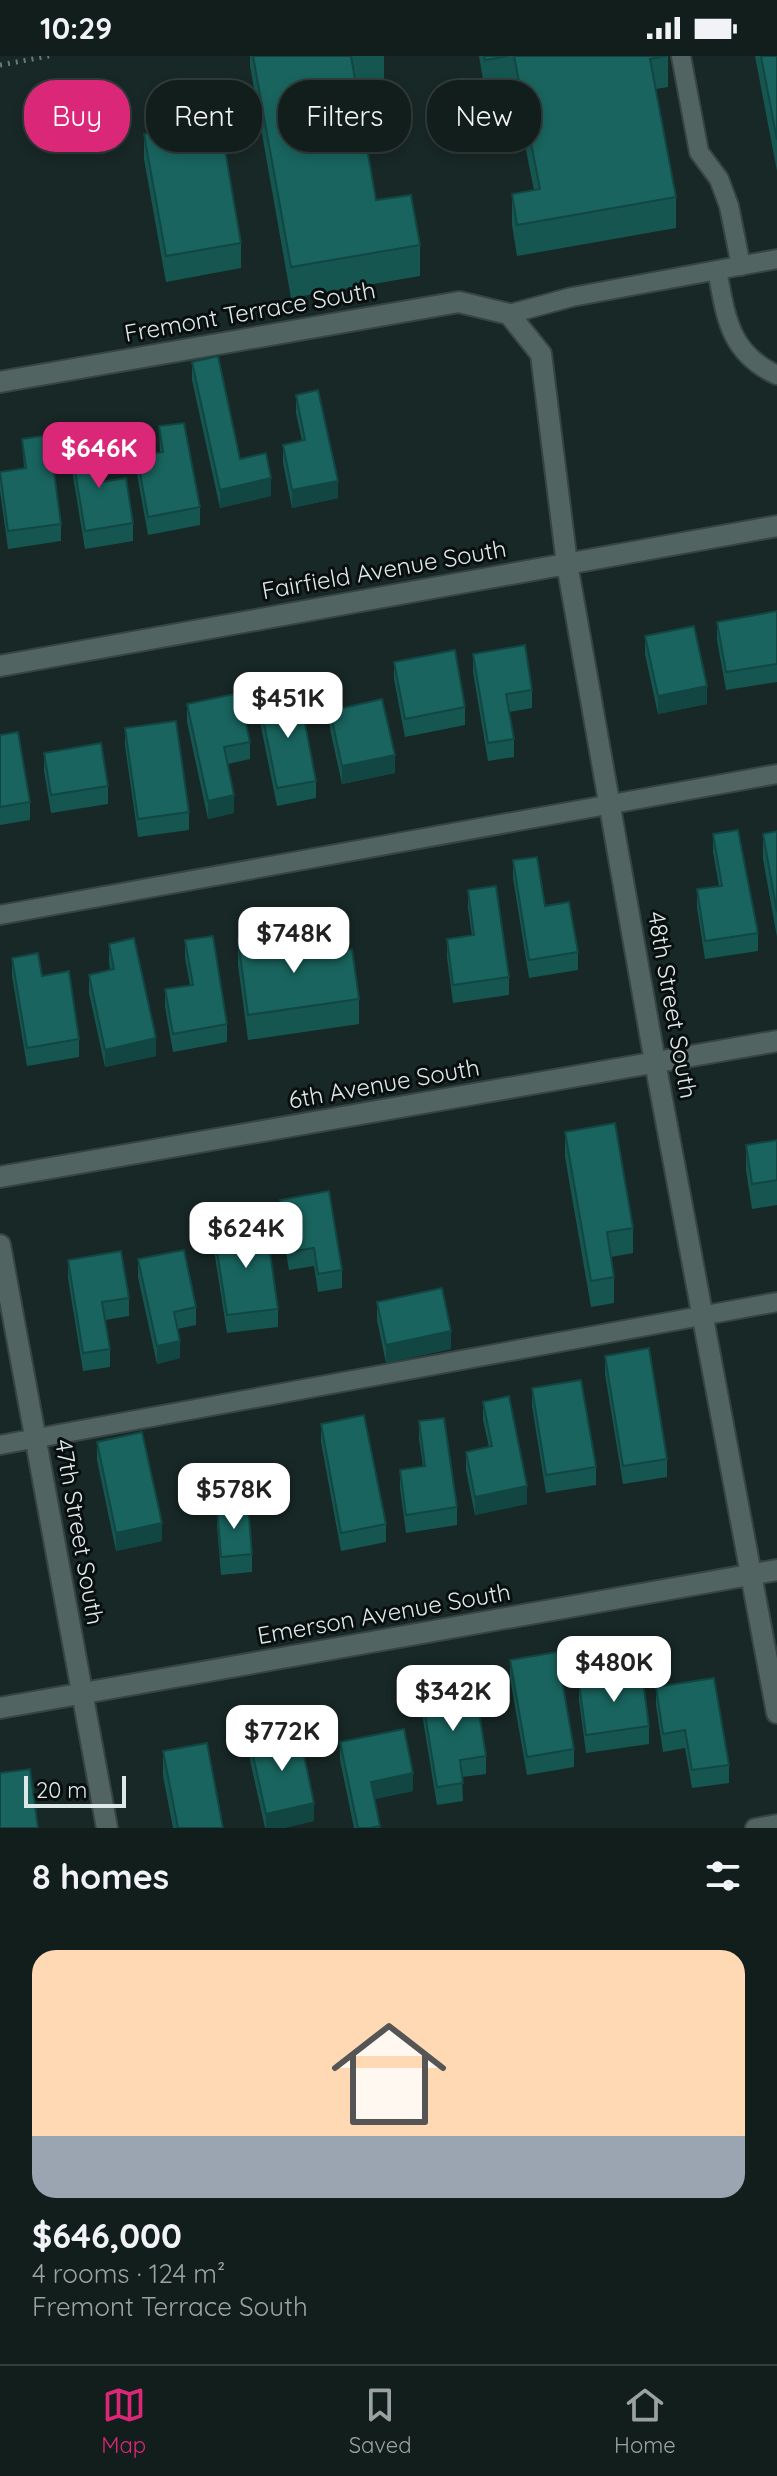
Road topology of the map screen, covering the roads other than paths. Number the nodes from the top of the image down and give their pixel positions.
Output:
1 (681, 56) edge
2 (777, 259) edge
3 (741, 266) junction
4 (717, 270) junction
5 (509, 314) junction
6 (777, 375) edge
7 (0, 382) edge
8 (777, 526) edge
9 (567, 564) junction
10 (0, 666) edge
11 (777, 774) edge
12 (610, 804) junction
13 (0, 915) edge
14 (777, 1041) edge
15 (655, 1062) junction
16 (0, 1177) edge
17 (0, 1245) edge
18 (777, 1302) edge
19 (702, 1314) junction
20 (35, 1439) junction
21 (0, 1445) edge
22 (777, 1570) edge
23 (751, 1575) junction
24 (82, 1694) junction
25 (0, 1708) edge
26 (777, 1713) edge
27 (777, 1824) edge
28 (107, 1828) edge
29 (755, 1828) edge

1 - 3 lane
2 - 3 lane
3 - 4 lane
4 - 5 lane
4 - 6 lane
5 - 7 street, Fremont Terrace South
5 - 9 street, 48th Street South
8 - 9 street, Fairfield Avenue South
9 - 10 street, Fairfield Avenue South
9 - 12 street, 48th Street South
11 - 12 lane
12 - 13 lane
12 - 15 street, 48th Street South
14 - 15 street, 6th Avenue South
15 - 16 street, 6th Avenue South
15 - 19 street, 48th Street South
17 - 20 street, 47th Street South
18 - 19 lane
19 - 20 lane
19 - 23 street, 48th Street South
20 - 21 lane
20 - 24 street, 47th Street South
22 - 23 street, Emerson Avenue South
23 - 24 street, Emerson Avenue South
23 - 26 street, 48th Street South
24 - 25 street, Emerson Avenue South
24 - 28 street, 47th Street South
27 - 29 lane

